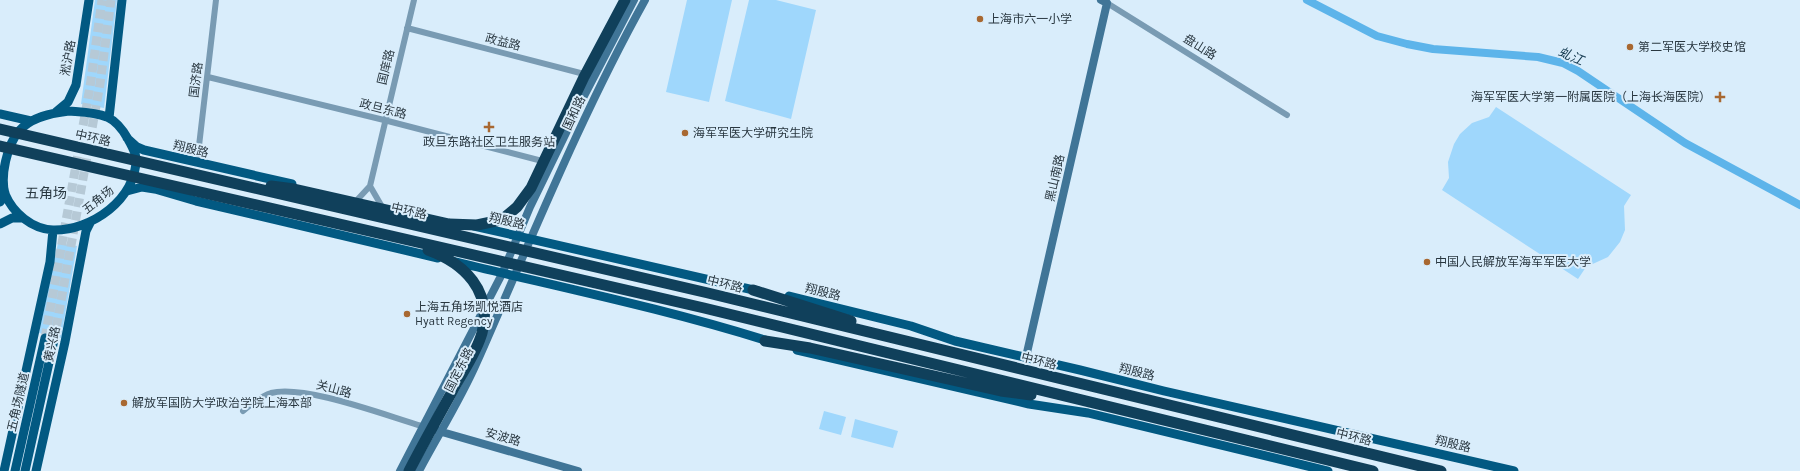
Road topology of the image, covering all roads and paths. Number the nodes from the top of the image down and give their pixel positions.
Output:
1 (89, 0) edge
2 (122, 0) edge
3 (216, 0) edge
4 (414, 0) edge
5 (634, 0) edge
6 (645, 0) edge
7 (1104, 2) edge
8 (623, 5) edge
9 (407, 28) junction
10 (594, 76) junction
11 (208, 77) junction
12 (56, 112) junction
13 (0, 114) edge
14 (1287, 116) dead end
15 (109, 118) junction
16 (384, 120) junction
17 (31, 122) junction
18 (0, 129) edge
19 (128, 138) junction
20 (0, 146) edge
21 (2, 162) edge
22 (197, 163) junction
23 (552, 164) junction
24 (196, 175) junction
25 (370, 186) junction
26 (127, 191) junction
27 (192, 191) junction
28 (5, 193) junction
29 (358, 199) junction
30 (0, 202) edge
31 (381, 205) junction
32 (22, 218) junction
33 (90, 223) junction
34 (0, 224) edge
35 (53, 230) junction
36 (518, 236) junction
37 (529, 239) junction
38 (503, 271) junction
39 (515, 273) junction
40 (753, 290) junction
41 (45, 338) tunnel mouth
42 (54, 340) tunnel mouth
43 (766, 340) junction
44 (953, 353) junction
45 (1026, 357) junction
46 (1097, 405) junction
47 (243, 410) dead end
48 (422, 426) junction
49 (440, 432) junction
50 (563, 469) edge
51 (4, 471) edge
52 (15, 471) edge
53 (25, 471) edge
54 (36, 471) edge
55 (400, 471) edge
56 (409, 471) edge
57 (419, 471) edge
58 (578, 471) edge
59 (1328, 471) edge
60 (1373, 471) edge
61 (1441, 471) edge
62 (1514, 471) edge

1 - 12 main road, 淞沪路
2 - 15 main road
3 - 11 street, 国济路
4 - 9 street, 国庠路
5 - 10 street, 国和路
6 - 37 street, 国和路
7 - 14 street, 盘山路
7 - 45 street, 黑山南路
8 - 24 highway
9 - 10 street, 政益路
9 - 16 street, 国庠路
10 - 23 street, 国和路
11 - 16 street, 政旦东路
11 - 22 street, 国济路
12 - 15 main road
12 - 17 main road
13 - 17 main road
15 - 19 main road, 五角场
16 - 23 street, 政旦东路
16 - 25 street, 国庠路
17 - 21 main road
18 - 24 highway, 中环路
19 - 22 main road, 翔殷路
19 - 26 main road, 五角场
20 - 27 highway
21 - 28 main road
22 - 29 main road, 翔殷路
23 - 36 street, 国和路
24 - 44 highway, 中环路
25 - 29 street
25 - 31 street
26 - 33 main road, 五角场
26 - 38 main road
27 - 46 highway
27 - 56 highway
28 - 30 main road
28 - 32 main road, 五角场
29 - 31 main road, 翔殷路
31 - 36 main road, 翔殷路
32 - 34 main road
32 - 35 main road, 五角场
33 - 35 main road, 五角场
33 - 54 main road, 黄兴路
35 - 51 main road, 黄兴路
36 - 37 main road, 翔殷路
36 - 38 street, 国和路
37 - 39 street, 国和路
37 - 40 main road, 翔殷路
38 - 39 main road
38 - 48 street, 国和路
39 - 43 main road
39 - 49 street, 国定东路
40 - 44 highway
40 - 45 main road, 翔殷路
41 - 52 main road, 五角场隧道
42 - 53 main road, 五角场隧道
43 - 46 highway
43 - 59 main road
44 - 61 highway, 中环路
45 - 62 main road, 翔殷路
46 - 60 highway
47 - 48 street, 关山路
48 - 49 street, 安波路
48 - 55 street
49 - 50 street, 安波路
49 - 57 street, 国定东路
50 - 58 street, 安波路

